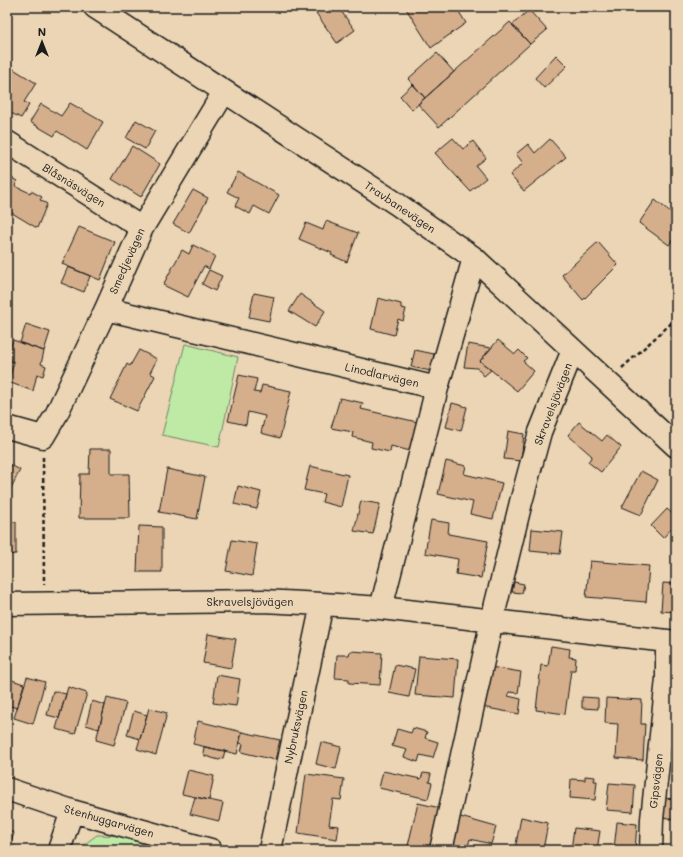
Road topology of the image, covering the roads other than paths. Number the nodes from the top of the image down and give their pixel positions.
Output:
1 (95, 7) edge
2 (224, 92) junction
3 (7, 142) edge
4 (142, 228) junction
5 (474, 258) junction
6 (106, 309) junction
7 (573, 350) junction
8 (437, 388) junction
9 (7, 427) edge
10 (676, 446) edge
11 (7, 604) edge
12 (322, 604) junction
13 (381, 608) junction
14 (492, 620) junction
15 (672, 641) edge
16 (7, 789) edge
17 (72, 811) junction
18 (59, 850) edge
19 (211, 850) edge
20 (270, 850) edge
21 (441, 850) edge
22 (650, 850) edge

1 - 2 street, Travbanevägen
2 - 4 street, Smedjevägen
2 - 5 street, Travbanevägen
3 - 4 street, Blåsnäsvägen
4 - 6 street, Smedjevägen
5 - 7 street, Travbanevägen
5 - 8 street
6 - 8 street, Linodlarvägen
6 - 9 street, Smedjevägen
7 - 10 street, Travbanevägen
7 - 14 street, Skravelsjövägen
8 - 13 street
11 - 12 street, Skravelsjövägen
12 - 13 street, Skravelsjövägen
12 - 20 street, Nybruksvägen
13 - 14 street, Skravelsjövägen
14 - 15 street, Skravelsjövägen
14 - 21 street, Skravelsjövägen
15 - 22 street, Gipsvägen
16 - 17 street, Stenhuggarvägen
17 - 18 street
17 - 19 street, Stenhuggarvägen

